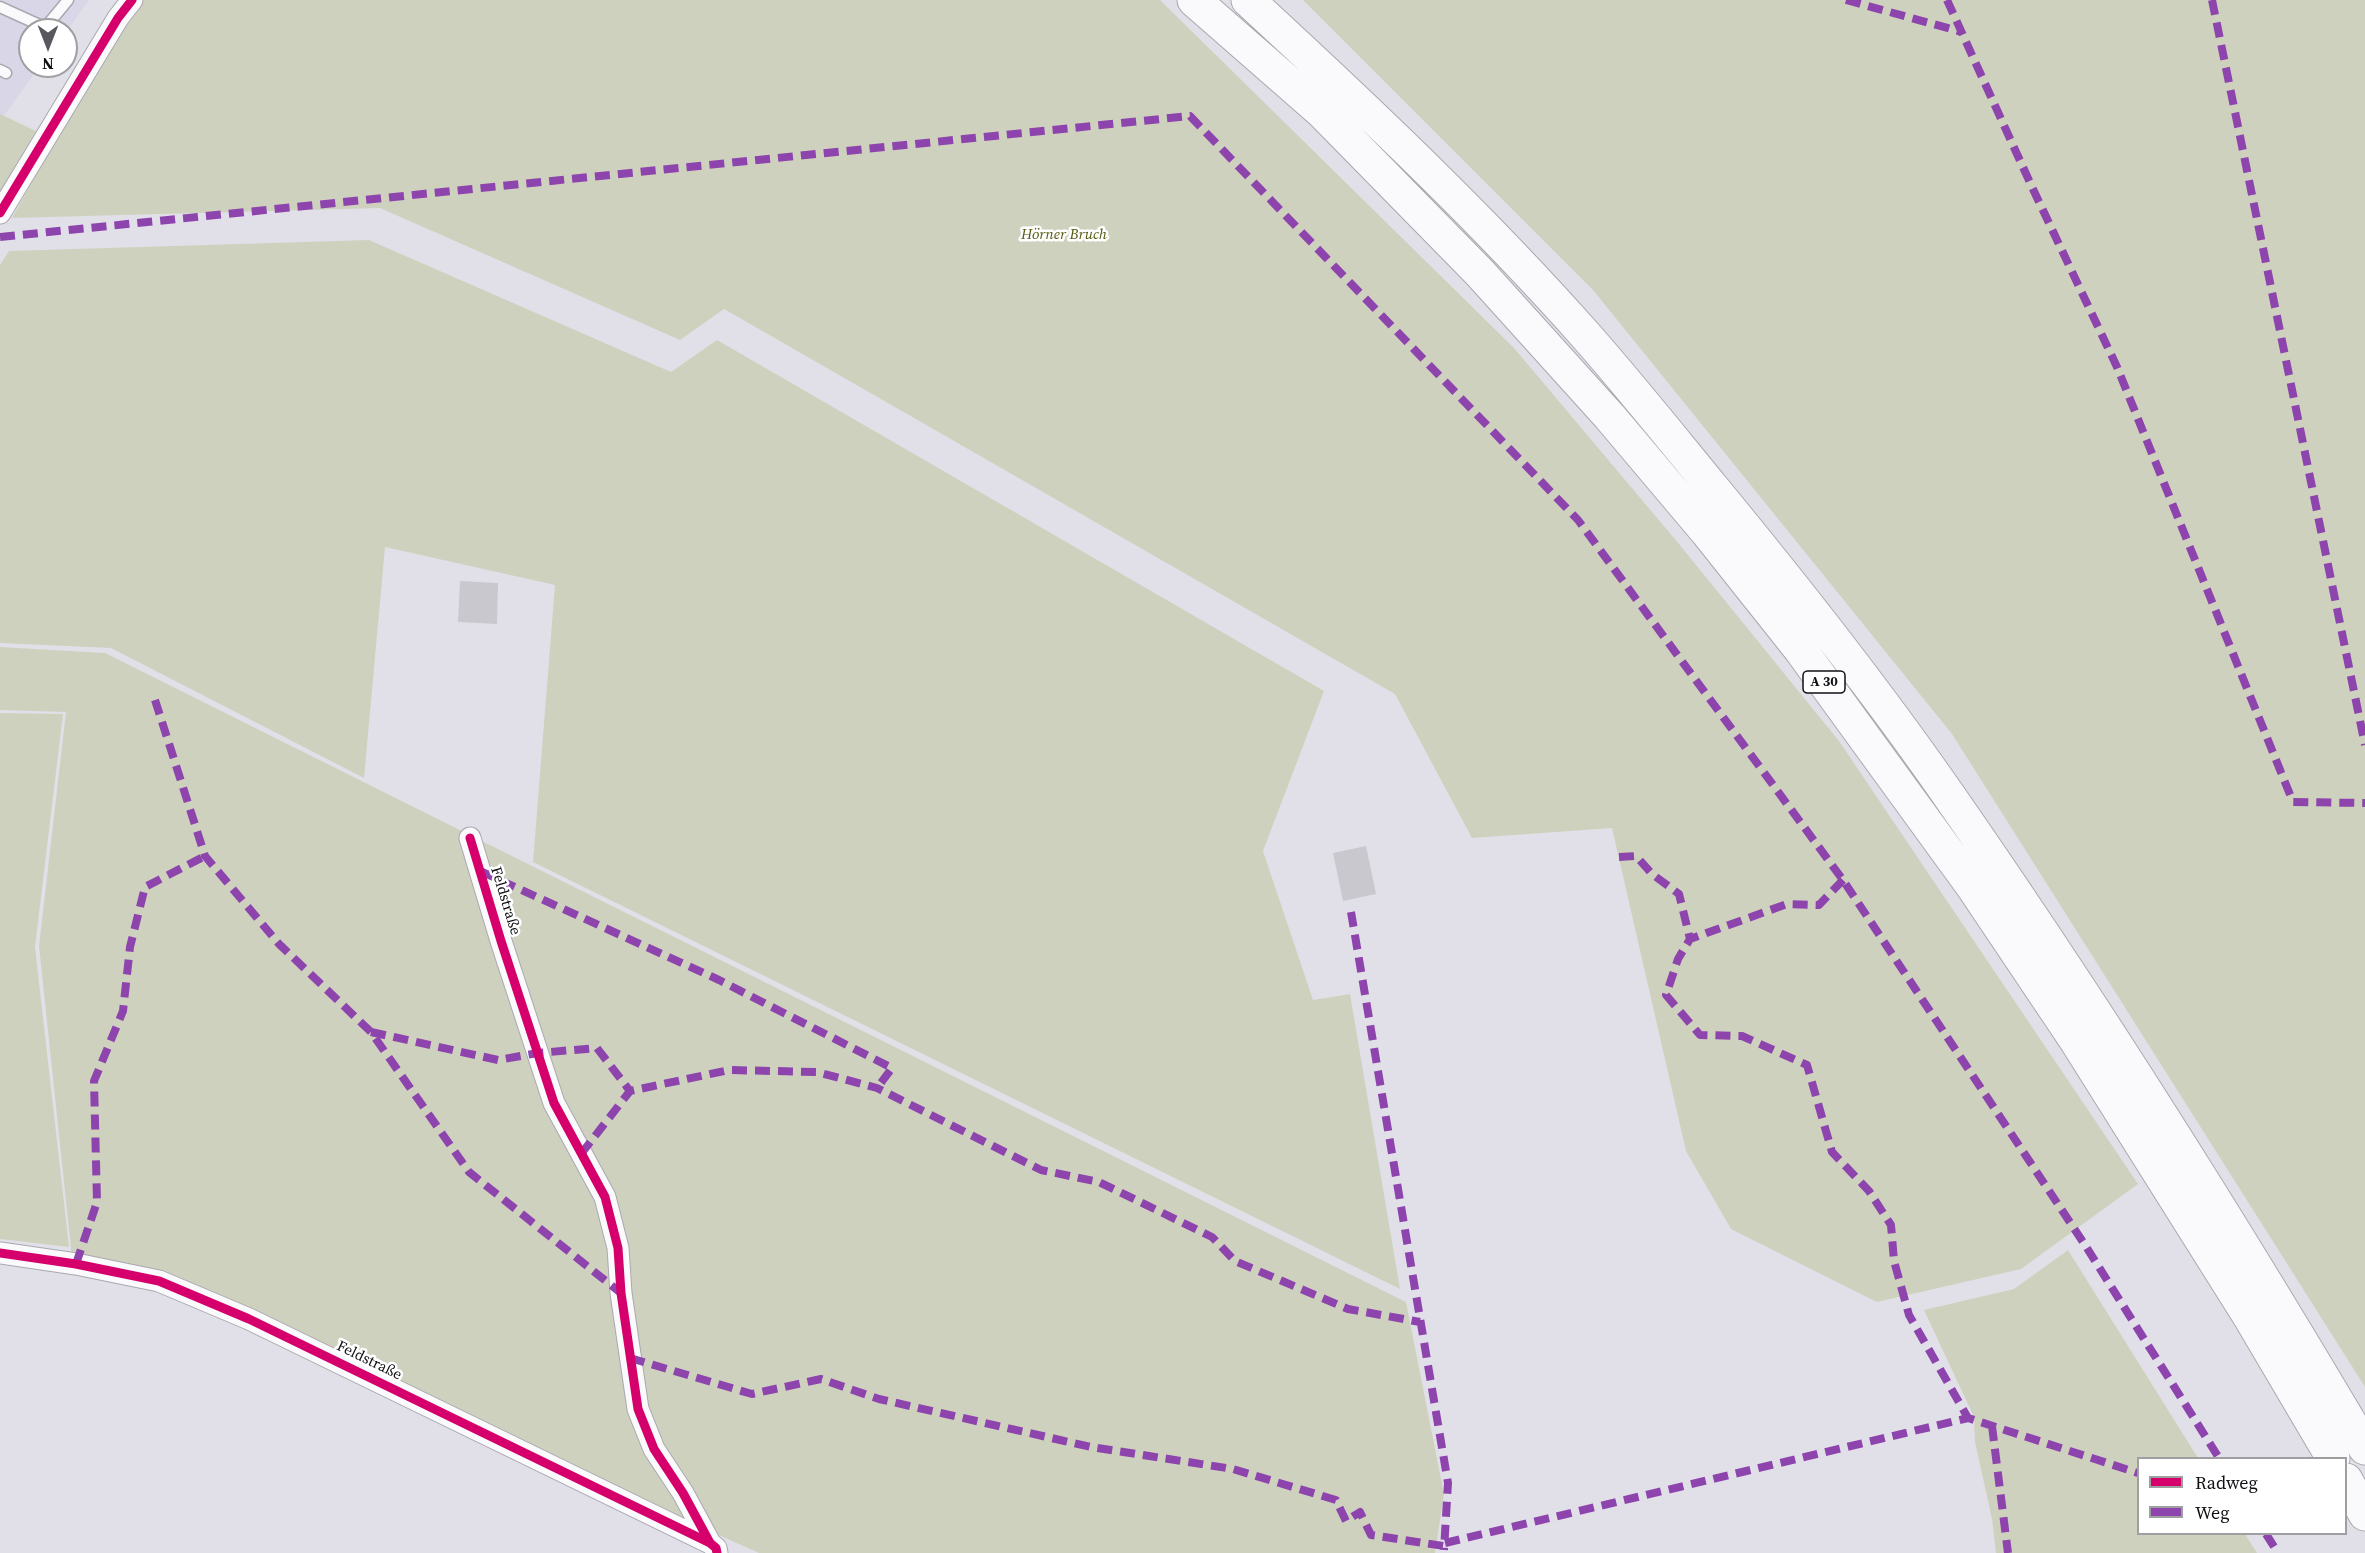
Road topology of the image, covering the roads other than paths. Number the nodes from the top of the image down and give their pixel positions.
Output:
1 (68, 0) edge
2 (132, 0) edge
3 (1194, 0) edge
4 (1248, 0) edge
5 (0, 7) edge
6 (0, 213) edge
7 (470, 838) dead end
8 (0, 1254) edge
9 (2365, 1449) edge
10 (2332, 1457) edge
11 (2347, 1482) edge
12 (2365, 1514) edge
13 (713, 1548) edge

1 - 5 lane
2 - 6 street
3 - 10 highway, A 30
4 - 9 highway, A 30
7 - 13 street, Feldstraße
8 - 13 street, Feldstraße
11 - 12 highway

